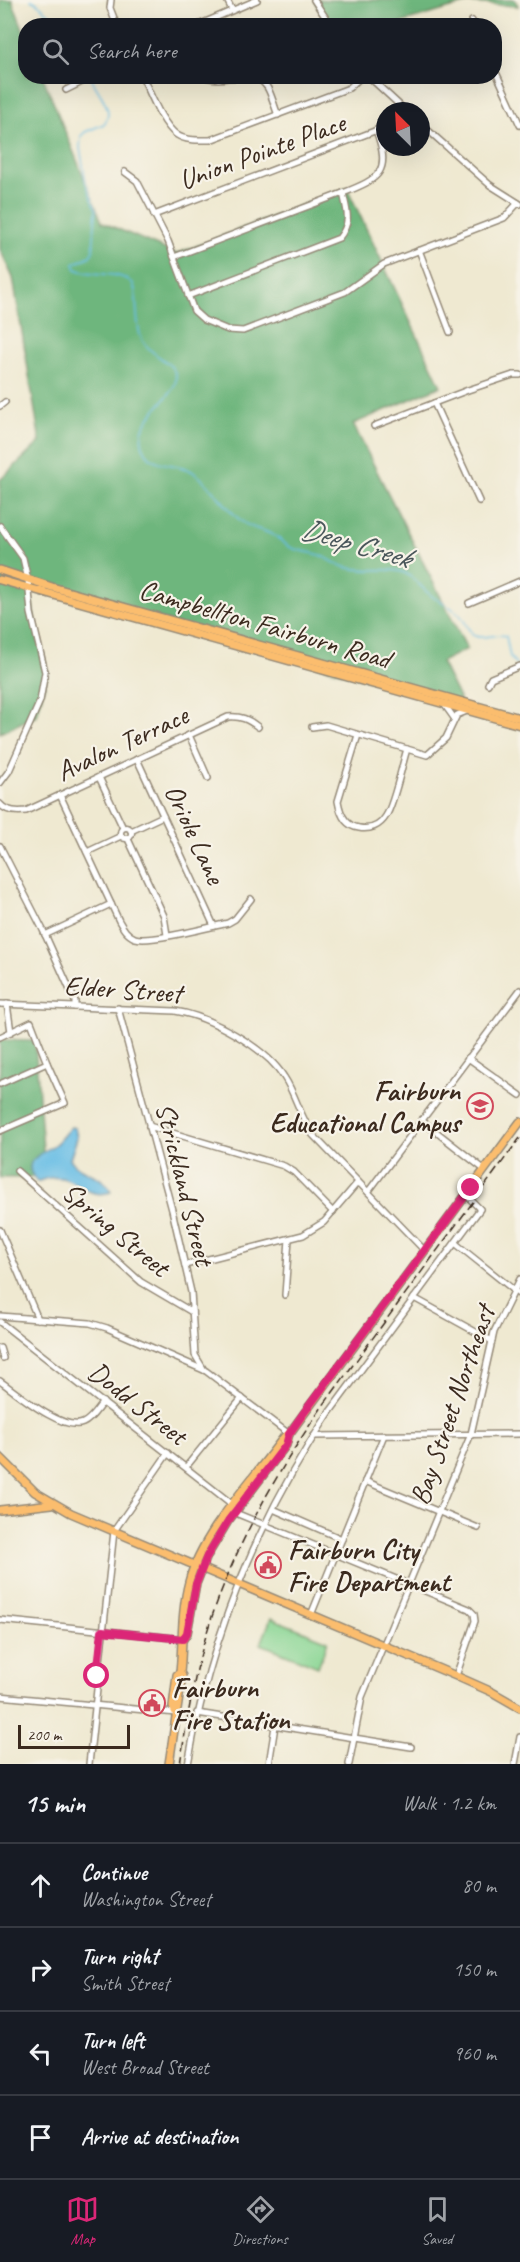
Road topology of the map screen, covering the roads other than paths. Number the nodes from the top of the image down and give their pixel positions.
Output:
1 (111, 0) edge
2 (227, 0) edge
3 (256, 0) edge
4 (314, 0) edge
5 (232, 10) junction
6 (114, 18) edge
7 (214, 18) edge
8 (326, 18) edge
9 (78, 84) edge
10 (146, 84) edge
11 (264, 84) edge
12 (353, 84) edge
13 (377, 84) edge
14 (502, 84) edge
15 (66, 90) dead end
16 (396, 102) edge
17 (278, 115) junction
18 (520, 125) edge
19 (376, 130) edge
20 (430, 132) edge
21 (383, 156) edge
22 (125, 172) dead end
23 (342, 193) junction
24 (519, 203) edge
25 (154, 215) junction
26 (419, 250) junction
27 (174, 256) junction
28 (188, 297) junction
29 (450, 332) dead end
30 (520, 375) edge
31 (434, 403) junction
32 (374, 426) dead end
33 (479, 501) dead end
34 (0, 526) edge
35 (0, 570) edge
36 (0, 580) edge
37 (28, 580) junction
38 (520, 581) edge
39 (28, 589) junction
40 (470, 603) dead end
41 (520, 666) edge
42 (488, 684) dead end
43 (444, 704) junction
44 (468, 711) junction
45 (454, 718) junction
46 (520, 718) edge
47 (520, 725) edge
48 (258, 726) dead end
49 (312, 727) dead end
50 (189, 735) junction
51 (358, 735) junction
52 (407, 749) junction
53 (137, 759) junction
54 (99, 777) junction
55 (208, 778) dead end
56 (0, 783) edge
57 (60, 795) junction
58 (1, 807) edge
59 (164, 816) junction
60 (123, 828) junction
61 (131, 831) junction
62 (121, 836) junction
63 (128, 838) junction
64 (0, 846) edge
65 (87, 852) junction
66 (251, 899) dead end
67 (111, 904) junction
68 (214, 926) junction
69 (45, 935) junction
70 (167, 935) junction
71 (520, 990) edge
72 (0, 1004) edge
73 (7, 1004) junction
74 (75, 1007) junction
75 (118, 1008) junction
76 (11, 1032) junction
77 (0, 1037) edge
78 (468, 1058) junction
79 (47, 1063) junction
80 (0, 1084) edge
81 (520, 1095) edge
82 (421, 1120) junction
83 (520, 1122) edge
84 (149, 1126) junction
85 (0, 1131) edge
86 (485, 1170) junction
87 (17, 1171) dead end
88 (358, 1182) junction
89 (368, 1192) junction
90 (466, 1195) junction
91 (333, 1212) junction
92 (0, 1230) edge
93 (290, 1239) junction
94 (455, 1243) junction
95 (425, 1251) junction
96 (185, 1265) junction
97 (520, 1279) edge
98 (514, 1290) junction
99 (520, 1294) edge
100 (285, 1295) dead end
101 (414, 1298) junction
102 (192, 1312) junction
103 (0, 1316) edge
104 (38, 1319) junction
105 (0, 1322) edge
106 (492, 1341) junction
107 (0, 1348) edge
108 (3, 1358) dead end
109 (204, 1370) junction
110 (0, 1381) edge
111 (242, 1398) junction
112 (103, 1402) junction
113 (289, 1434) junction
114 (471, 1434) junction
115 (520, 1434) edge
116 (384, 1435) junction
117 (314, 1436) junction
118 (168, 1454) junction
119 (0, 1457) edge
120 (186, 1467) junction
121 (365, 1481) junction
122 (52, 1504) junction
123 (234, 1509) junction
124 (273, 1509) junction
125 (0, 1510) edge
126 (438, 1512) junction
127 (264, 1525) junction
128 (478, 1528) dead end
129 (114, 1531) junction
130 (342, 1539) junction
131 (336, 1554) junction
132 (199, 1566) junction
133 (409, 1584) junction
134 (239, 1585) junction
135 (311, 1615) junction
136 (0, 1620) edge
137 (102, 1631) junction
138 (183, 1639) junction
139 (383, 1645) junction
140 (456, 1676) junction
141 (0, 1696) edge
142 (94, 1705) junction
143 (520, 1708) edge
144 (176, 1713) junction
145 (197, 1713) junction
146 (275, 1726) junction
147 (520, 1737) edge
148 (353, 1739) junction
149 (411, 1747) dead end
150 (89, 1764) edge
151 (169, 1764) edge
152 (188, 1764) edge
153 (269, 1764) edge
154 (349, 1764) edge
155 (515, 1764) edge

1 - 6 street
2 - 5 street
3 - 5 street
4 - 8 street
5 - 7 street
9 - 15 street
10 - 17 street
11 - 17 street
12 - 17 street
13 - 16 street
14 - 18 street
19 - 25 street, Union Pointe Place
20 - 24 street
21 - 23 street
22 - 25 street
23 - 27 street
23 - 28 street
24 - 26 street
25 - 27 street
26 - 28 street
26 - 29 street
27 - 28 street
30 - 31 street
31 - 32 street
31 - 33 street
34 - 37 street
35 - 37 main road, Campbellton Fairburn Road
36 - 39 main road, Campbellton Fairburn Road
37 - 39 street
37 - 46 main road, Campbellton Fairburn Road
38 - 40 street
39 - 43 main road, Campbellton Fairburn Road
39 - 56 street
41 - 42 street
43 - 44 main road, Campbellton Fairburn Road
43 - 45 street
44 - 45 street
44 - 47 main road, Campbellton Fairburn Road
45 - 52 street
48 - 50 street, Avalon Terrace
49 - 51 street
50 - 53 street, Avalon Terrace
50 - 55 street
51 - 52 street
51 - 52 street
53 - 54 street, Avalon Terrace
53 - 59 street, Oriole Lane
54 - 57 street, Avalon Terrace
54 - 60 street
57 - 58 street, Avalon Terrace
57 - 65 street
59 - 61 street
59 - 68 street, Oriole Lane
60 - 61 street
60 - 62 street
61 - 63 street
62 - 63 street
62 - 65 street
63 - 70 street
64 - 69 street
65 - 67 street
66 - 68 street
67 - 69 street
67 - 70 street
68 - 70 street
69 - 74 street
71 - 78 street
72 - 73 street, Elder Street
73 - 74 street, Elder Street
73 - 76 street
74 - 75 street, Elder Street
75 - 84 street, Strickland Street
75 - 88 street, Elder Street
76 - 77 street
76 - 79 street
78 - 81 street
78 - 82 street
79 - 80 street
79 - 85 street
82 - 86 street
82 - 89 street
83 - 86 main road
84 - 91 street
84 - 96 street, Strickland Street
86 - 90 main road
87 - 102 street, Spring Street
88 - 89 street, Elder Street
88 - 91 street
89 - 95 street, Elder Street
90 - 94 street
90 - 95 main road
91 - 93 street
92 - 104 street
93 - 96 street
93 - 100 street
94 - 98 street
94 - 101 street
95 - 113 main road
96 - 102 street, Strickland Street
97 - 98 street, Bay Street Northeast
98 - 99 street
98 - 106 street, Bay Street Northeast
101 - 106 street
101 - 117 street
102 - 109 street, Strickland Street
103 - 104 street
104 - 109 street
105 - 112 street, Dodd Street
106 - 114 street, Bay Street Northeast
107 - 108 street
109 - 111 street
110 - 112 street
111 - 113 street
111 - 120 street
112 - 118 street, Dodd Street
113 - 123 main road
114 - 115 street
114 - 116 street
114 - 126 street, Bay Street Northeast
116 - 117 street
116 - 121 street
117 - 124 street
118 - 120 street, Dodd Street
118 - 129 street
119 - 122 main road
120 - 123 street, Dodd Street
121 - 126 street
121 - 130 street
122 - 125 main road
122 - 129 main road
123 - 127 street, Dodd Street
123 - 132 main road
124 - 127 street
124 - 130 street
126 - 128 street
126 - 133 street, Bay Street Northeast
127 - 131 street, Dodd Street
127 - 134 street
129 - 132 main road
129 - 137 street
130 - 131 street
131 - 133 street, Dodd Street
131 - 135 street
132 - 134 main road
132 - 138 main road
133 - 139 street, Bay Street Northeast
133 - 140 street, Dodd Street
134 - 135 main road
134 - 145 street
135 - 139 main road
136 - 137 street
137 - 138 street
137 - 142 street
138 - 144 main road
139 - 140 main road
139 - 148 street, Bay Street Northeast
140 - 143 main road
141 - 142 street
142 - 144 street
142 - 150 street
144 - 151 main road
145 - 146 street
145 - 152 street
146 - 148 street
146 - 153 street
147 - 155 street
148 - 149 street
148 - 154 street, Bay Street Northeast

